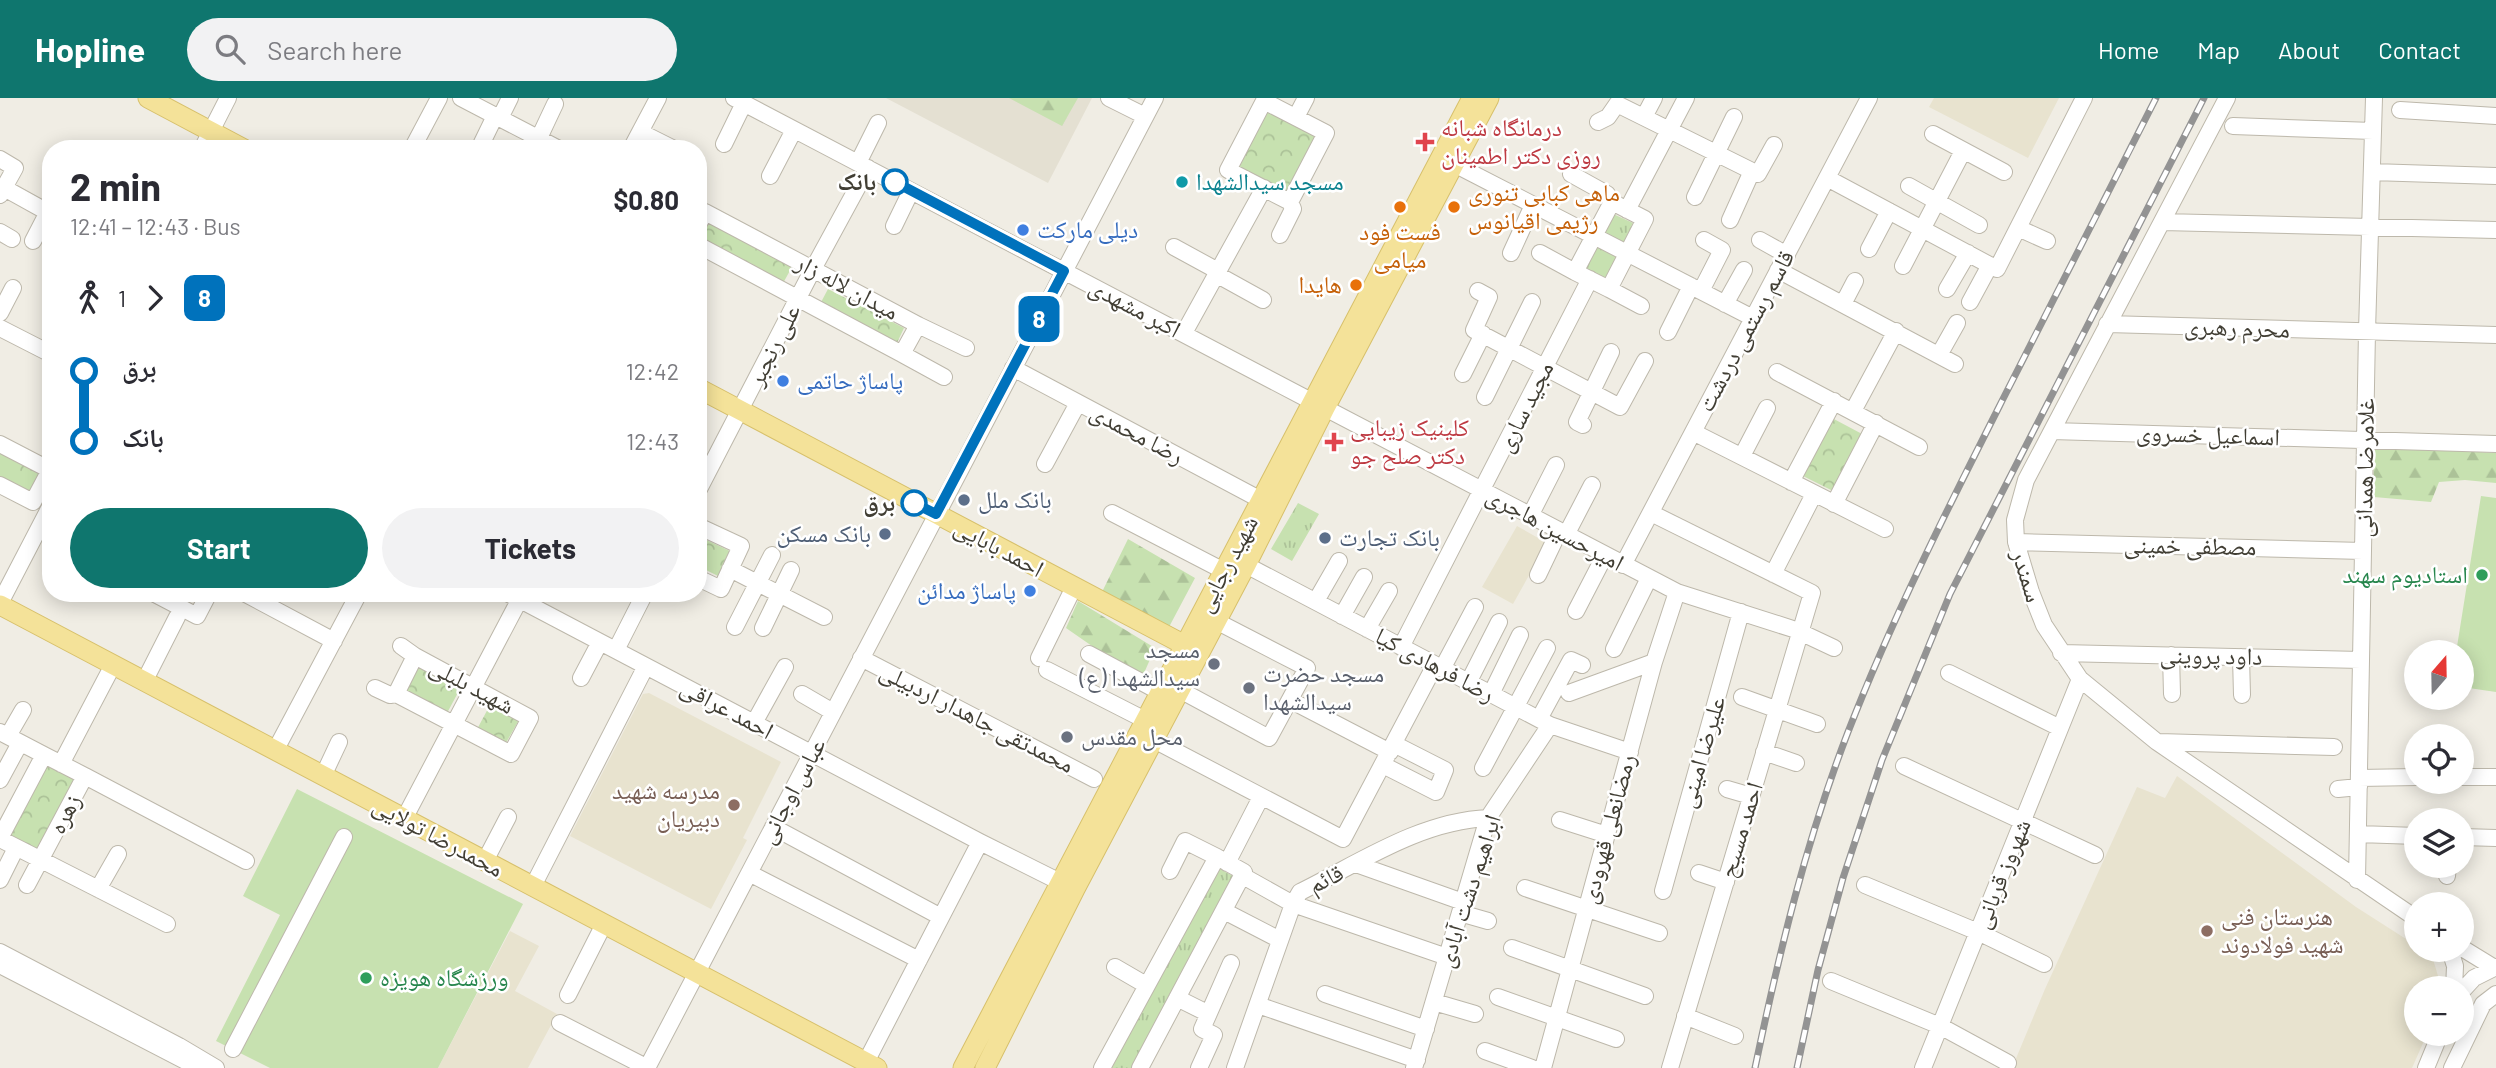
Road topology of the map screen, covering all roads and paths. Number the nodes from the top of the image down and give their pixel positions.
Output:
1 (148, 98) edge
2 (228, 98) edge
3 (439, 98) edge
4 (461, 98) edge
5 (510, 98) edge
6 (658, 98) edge
7 (1109, 98) edge
8 (1155, 98) edge
9 (1306, 98) edge
10 (1472, 98) edge
11 (1489, 98) edge
12 (1654, 98) edge
13 (1686, 98) edge
14 (1869, 98) edge
15 (2084, 98) edge
16 (2227, 98) edge
17 (2374, 98) edge
18 (1261, 99) edge
19 (739, 101) edge
20 (1620, 102) edge
21 (555, 104) dead end
22 (2400, 110) dead end
23 (1146, 116) junction
24 (2496, 116) edge
25 (498, 117) junction
26 (1296, 117) junction
27 (1644, 117) junction
28 (1734, 117) dead end
29 (878, 122) dead end
30 (1598, 122) dead end
31 (2233, 126) dead end
32 (794, 130) junction
33 (1670, 130) junction
34 (2373, 131) junction
35 (640, 132) junction
36 (1933, 134) dead end
37 (539, 138) junction
38 (207, 140) edge
39 (417, 140) edge
40 (484, 140) edge
41 (543, 140) edge
42 (636, 140) edge
43 (656, 140) edge
44 (724, 144) dead end
45 (1774, 145) dead end
46 (1963, 151) junction
47 (1715, 153) junction
48 (0, 159) edge
49 (1454, 164) junction
50 (863, 165) junction
51 (1755, 172) junction
52 (2372, 172) junction
53 (2004, 173) dead end
54 (1571, 174) dead end
55 (771, 176) dead end
56 (2496, 176) edge
57 (1827, 178) junction
58 (1909, 186) dead end
59 (1264, 188) junction
60 (911, 191) junction
61 (4, 192) edge
62 (1695, 197) dead end
63 (1936, 201) junction
64 (1290, 202) junction
65 (1612, 202) junction
66 (1533, 205) junction
67 (0, 206) edge
68 (42, 210) edge
69 (1627, 210) junction
70 (1889, 211) junction
71 (707, 213) edge
72 (1730, 220) dead end
73 (2162, 222) junction
74 (42, 225) edge
75 (1979, 225) dead end
76 (894, 226) dead end
77 (2370, 227) junction
78 (1922, 228) junction
79 (2018, 228) junction
80 (2496, 230) edge
81 (1280, 235) dead end
82 (1594, 236) junction
83 (1704, 240) dead end
84 (1760, 240) dead end
85 (33, 241) dead end
86 (2046, 241) dead end
87 (1174, 247) dead end
88 (1869, 249) dead end
89 (707, 250) edge
90 (1511, 253) dead end
91 (1540, 253) dead end
92 (1968, 253) junction
93 (1627, 254) junction
94 (1787, 255) junction
95 (1903, 266) dead end
96 (1993, 267) junction
97 (813, 269) junction
98 (1744, 270) dead end
99 (1778, 270) junction
100 (1064, 271) junction
101 (1217, 272) junction
102 (1575, 272) junction
103 (1590, 279) junction
104 (1855, 281) dead end
105 (13, 288) dead end
106 (1608, 289) junction
107 (1696, 289) junction
108 (1947, 289) dead end
109 (1478, 291) dead end
110 (799, 299) junction
111 (1263, 300) dead end
112 (1532, 302) dead end
113 (1970, 302) dead end
114 (1725, 304) junction
115 (1843, 304) junction
116 (1641, 306) dead end
117 (0, 313) edge
118 (1753, 318) junction
119 (1957, 323) dead end
120 (2107, 324) junction
121 (918, 325) junction
122 (0, 328) edge
123 (1896, 331) junction
124 (2367, 331) junction
125 (1478, 332) junction
126 (1668, 332) dead end
127 (1184, 333) junction
128 (2496, 335) edge
129 (966, 348) dead end
130 (42, 349) edge
131 (1510, 349) junction
132 (1611, 352) dead end
133 (902, 354) junction
134 (1939, 355) junction
135 (1645, 362) dead end
136 (1955, 364) dead end
137 (1013, 368) junction
138 (1545, 368) junction
139 (1777, 372) dead end
140 (1463, 374) dead end
141 (944, 377) dead end
142 (1592, 392) junction
143 (707, 393) edge
144 (1485, 397) dead end
145 (1834, 401) junction
146 (1077, 403) junction
147 (1319, 405) junction
148 (1767, 408) dead end
149 (740, 411) junction
150 (1853, 411) junction
151 (1875, 423) junction
152 (1583, 425) dead end
153 (2052, 431) junction
154 (1693, 432) junction
155 (2365, 440) junction
156 (0, 444) edge
157 (2496, 444) edge
158 (1919, 447) dead end
159 (1742, 456) junction
160 (1045, 464) dead end
161 (1556, 465) dead end
162 (42, 466) edge
163 (707, 474) edge
164 (1791, 482) junction
165 (0, 485) edge
166 (1592, 485) dead end
167 (1482, 491) junction
168 (1814, 494) junction
169 (42, 495) edge
170 (1261, 500) junction
171 (1834, 504) junction
172 (1112, 513) dead end
173 (1651, 513) junction
174 (936, 514) junction
175 (1530, 516) junction
176 (42, 522) edge
177 (1885, 529) dead end
178 (707, 530) edge
179 (1563, 533) junction
180 (2016, 542) junction
181 (2363, 551) junction
182 (772, 555) dead end
183 (1605, 555) junction
184 (1339, 561) dead end
185 (1246, 565) junction
186 (1623, 565) junction
187 (730, 569) junction
188 (791, 570) dead end
189 (1224, 571) junction
190 (1773, 574) junction
191 (1538, 575) dead end
192 (1364, 577) dead end
193 (1649, 578) junction
194 (707, 582) edge
195 (758, 583) junction
196 (1074, 587) junction
197 (1389, 590) dead end
198 (1677, 592) junction
199 (779, 594) junction
200 (1316, 601) junction
201 (170, 602) edge
202 (204, 602) edge
203 (261, 602) edge
204 (354, 602) edge
205 (513, 602) edge
206 (529, 602) edge
207 (640, 602) edge
208 (0, 604) edge
209 (1475, 607) dead end
210 (1576, 611) dead end
211 (1741, 612) junction
212 (1342, 616) junction
213 (177, 617) dead end
214 (824, 617) dead end
215 (1216, 621) junction
216 (1499, 622) dead end
217 (735, 627) dead end
218 (763, 628) dead end
219 (1367, 629) junction
220 (1796, 630) junction
221 (1520, 635) dead end
222 (334, 641) junction
223 (600, 642) junction
224 (401, 646) dead end
225 (1401, 647) junction
226 (1547, 648) dead end
227 (1835, 648) dead end
228 (1192, 649) junction
229 (1614, 649) dead end
230 (616, 650) junction
231 (2060, 653) junction
232 (1089, 654) dead end
233 (2171, 655) junction
234 (415, 656) junction
235 (2241, 657) junction
236 (861, 658) junction
237 (2361, 660) junction
238 (1654, 662) junction
239 (113, 665) junction
240 (1582, 665) dead end
241 (646, 666) junction
242 (785, 667) dead end
243 (1438, 667) junction
244 (1949, 673) dead end
245 (581, 678) dead end
246 (2080, 679) junction
247 (144, 681) junction
248 (1468, 682) junction
249 (473, 687) junction
250 (375, 688) dead end
251 (1180, 690) junction
252 (1160, 692) junction
253 (1569, 693) dead end
254 (396, 694) junction
255 (802, 694) dead end
256 (1491, 694) junction
257 (2172, 694) dead end
258 (2242, 695) dead end
259 (1742, 697) dead end
260 (1290, 700) junction
261 (1515, 707) junction
262 (1777, 709) junction
263 (23, 710) dead end
264 (833, 712) junction
265 (1144, 720) junction
266 (1544, 722) junction
267 (754, 723) junction
268 (454, 724) junction
269 (1817, 724) dead end
270 (2060, 729) junction
271 (9, 737) edge
272 (1154, 740) junction
273 (339, 742) dead end
274 (2157, 742) junction
275 (2334, 747) dead end
276 (275, 751) junction
277 (1630, 752) junction
278 (1764, 752) junction
279 (811, 753) junction
280 (1389, 753) junction
281 (44, 755) junction
282 (1796, 763) dead end
283 (61, 764) junction
284 (1904, 766) dead end
285 (1483, 768) dead end
286 (85, 776) junction
287 (323, 776) junction
288 (2496, 776) edge
289 (2474, 777) edge
290 (2404, 778) edge
291 (0, 779) edge
292 (1094, 779) dead end
293 (2359, 782) junction
294 (1727, 789) dead end
295 (2338, 789) dead end
296 (1751, 796) junction
297 (1261, 797) junction
298 (508, 817) dead end
299 (1488, 818) junction
300 (404, 819) junction
301 (1560, 820) dead end
302 (2022, 822) junction
303 (773, 827) junction
304 (2358, 834) junction
305 (1607, 835) junction
306 (2404, 836) edge
307 (2474, 837) edge
308 (344, 838) dead end
309 (2496, 838) edge
310 (0, 839) edge
311 (980, 842) junction
312 (16, 848) junction
313 (117, 855) dead end
314 (2095, 855) dead end
315 (40, 860) junction
316 (1222, 860) junction
317 (246, 861) dead end
318 (485, 861) junction
319 (1356, 864) junction
320 (1170, 871) dead end
321 (749, 873) junction
322 (1699, 873) dead end
323 (1243, 876) junction
324 (0, 880) edge
325 (2357, 880) junction
326 (1726, 881) junction
327 (27, 885) dead end
328 (1865, 885) dead end
329 (533, 886) junction
330 (1068, 886) junction
331 (1525, 888) dead end
332 (99, 889) junction
333 (1663, 891) dead end
334 (1293, 904) junction
335 (1461, 908) junction
336 (1587, 908) junction
337 (1224, 911) junction
338 (2404, 911) edge
339 (941, 917) junction
340 (1488, 921) dead end
341 (167, 923) dead end
342 (604, 923) junction
343 (1978, 932) junction
344 (1659, 933) dead end
345 (1280, 940) junction
346 (1512, 948) dead end
347 (0, 952) edge
348 (2474, 955) edge
349 (1447, 957) junction
350 (919, 960) junction
351 (1231, 963) dead end
352 (2044, 964) dead end
353 (0, 965) edge
354 (1115, 967) dead end
355 (2494, 967) edge
356 (1570, 968) junction
357 (697, 973) junction
358 (2474, 978) edge
359 (1830, 981) dead end
360 (1146, 985) junction
361 (2496, 994) edge
362 (568, 995) dead end
363 (1325, 995) dead end
364 (1645, 996) dead end
365 (1498, 997) dead end
366 (1177, 998) junction
367 (1434, 1002) junction
368 (1258, 1005) junction
369 (1207, 1013) junction
370 (1475, 1014) dead end
371 (1685, 1016) junction
372 (1556, 1018) junction
373 (560, 1023) dead end
374 (1940, 1027) junction
375 (1426, 1029) junction
376 (1735, 1036) dead end
377 (1615, 1039) dead end
378 (2435, 1046) edge
379 (233, 1049) dead end
380 (176, 1050) junction
381 (1485, 1051) dead end
382 (2008, 1063) dead end
383 (1415, 1064) edge
384 (871, 1065) edge
385 (200, 1068) edge
386 (216, 1068) edge
387 (648, 1068) edge
388 (963, 1068) edge
389 (985, 1068) edge
390 (1102, 1068) edge
391 (1140, 1068) edge
392 (1199, 1068) edge
393 (1235, 1068) edge
394 (1532, 1068) edge
395 (1543, 1068) edge
396 (1671, 1068) edge
397 (1923, 1068) edge
398 (2426, 1068) edge
399 (2452, 1068) edge

1 - 38 main road
2 - 38 street
3 - 39 street
4 - 25 street
5 - 25 street
6 - 35 street
7 - 23 street
8 - 23 street, عباس اوجانی
9 - 26 street
10 - 147 main road, شهید رجایی
11 - 49 main road, شهید رجایی
12 - 27 street
13 - 33 street
14 - 57 street, قاسم رستمی دردشت
15 - 79 street
16 - 73 street, سمندر
17 - 34 street, غلامرضا همدانی
18 - 26 street
18 - 59 street
19 - 32 street, اکبر مشهدی
19 - 44 street
20 - 27 street
20 - 30 street
21 - 37 street
22 - 24 street
23 - 100 street, عباس اوجانی
25 - 37 street
25 - 40 street
26 - 64 street
27 - 33 street
28 - 47 street
29 - 50 street, علی رنجبر
31 - 34 street
32 - 50 street, اکبر مشهدی
32 - 55 street
33 - 47 street
33 - 69 street
34 - 52 street, غلامرضا همدانی
35 - 42 street
35 - 43 street
36 - 46 street
37 - 41 street
45 - 51 street
46 - 53 street
46 - 63 street
47 - 51 street
47 - 62 street
48 - 61 street
49 - 66 street
49 - 147 main road, شهید رجایی
50 - 60 street, اکبر مشهدی
50 - 97 street, علی رنجبر
51 - 72 street
52 - 56 street
52 - 77 street, غلامرضا همدانی
54 - 65 street
57 - 70 street
57 - 94 street, قاسم رستمی دردشت
58 - 63 street
59 - 64 street
59 - 101 street
60 - 76 street
60 - 100 street, اکبر مشهدی
61 - 67 street
61 - 68 street
63 - 75 street
63 - 78 street
64 - 81 street
65 - 69 street
65 - 82 street
66 - 82 street
66 - 90 street
69 - 93 street
70 - 78 street
70 - 88 street
71 - 97 street, میدان لاله زار
73 - 77 street
73 - 120 street, سمندر
74 - 85 street
77 - 80 street
77 - 124 street, غلامرضا همدانی
78 - 92 street
78 - 95 street
79 - 86 street
79 - 96 street
82 - 93 street
82 - 102 street
83 - 107 street
84 - 94 street
87 - 101 street
89 - 110 street, میدان لاله زار
91 - 102 street
92 - 96 street
92 - 108 street
93 - 106 street
93 - 107 street
94 - 99 street, قاسم رستمی دردشت
96 - 113 street
97 - 110 street, علی رنجبر
97 - 121 street, میدان لاله زار
98 - 114 street
99 - 115 street
99 - 118 street, قاسم رستمی دردشت
100 - 127 street, اکبر مشهدی
100 - 137 street, عباس اوجانی
101 - 111 street
101 - 127 street
102 - 103 street
103 - 106 street
103 - 138 street, مجید ساری
104 - 115 street
105 - 117 street
106 - 116 street
107 - 114 street
107 - 126 street
109 - 125 street
110 - 133 street, میدان لاله زار
110 - 149 street, علی رنجبر
112 - 131 street
114 - 118 street
115 - 123 street
118 - 154 street, قاسم رستمی دردشت
119 - 134 street
120 - 124 street, محرم رهبری
120 - 153 street, سمندر
121 - 129 street
121 - 133 street, میدان لاله زار
122 - 130 street
123 - 134 street
123 - 150 street
124 - 128 street, محرم رهبری
124 - 155 street, غلامرضا همدانی
125 - 131 street
125 - 140 street
127 - 147 street, اکبر مشهدی
131 - 138 street
131 - 144 street
132 - 142 street
133 - 141 street
134 - 136 street
135 - 142 street
137 - 146 street, رضا محمدی
137 - 174 street, عباس اوجانی
138 - 142 street
138 - 167 street, مجید ساری
139 - 145 street
142 - 152 street
143 - 149 main road, احمد بابایی
145 - 150 street
145 - 164 street
146 - 160 street
146 - 170 street, رضا محمدی
147 - 167 street, امیرحسین هاجری
147 - 170 main road, شهید رجایی
147 - 185 main road, شهید رجایی
148 - 159 street
149 - 163 street, علی رنجبر
149 - 174 main road, احمد بابایی
150 - 151 street
151 - 158 street
151 - 171 street
153 - 155 street, اسماعیل خسروی
153 - 180 street, سمندر
154 - 159 street
154 - 173 street, قاسم رستمی دردشت
155 - 157 street, اسماعیل خسروی
155 - 181 street, غلامرضا همدانی
156 - 162 street
159 - 164 street
161 - 175 street
164 - 168 street
165 - 169 street
166 - 179 street
167 - 175 street, امیرحسین هاجری
167 - 225 street, مجید ساری
168 - 171 street
168 - 190 street
170 - 189 main road, شهید رجایی
171 - 177 street
172 - 189 street
173 - 186 street, قاسم رستمی دردشت
173 - 190 street
174 - 196 main road, احمد بابایی
174 - 236 street, عباس اوجانی
175 - 179 street, امیرحسین هاجری
176 - 208 street
178 - 187 street
179 - 183 street, امیرحسین هاجری
179 - 191 street
180 - 181 street, مصطفی خمینی
180 - 231 street, سمندر
181 - 237 street, غلامرضا همدانی
182 - 195 street
183 - 186 street, امیرحسین هاجری
183 - 210 street
184 - 200 street
185 - 200 street, رضا فرهادی کیا
185 - 215 main road, شهید رجایی
186 - 193 street, امیرحسین هاجری
187 - 194 street
187 - 195 street
188 - 199 street
189 - 228 main road, شهید رجایی
190 - 220 street, احمد مسیح
192 - 212 street
193 - 198 street, امیرحسین هاجری
193 - 229 street
195 - 199 street
195 - 217 street
196 - 228 main road, احمد بابایی
196 - 265 street
197 - 219 street
198 - 211 street, امیرحسین هاجری
198 - 238 street, رمضانعلی قهرودی
199 - 214 street
199 - 218 street
200 - 212 street, رضا فرهادی کیا
201 - 202 street
203 - 222 street
204 - 222 street
205 - 249 street
206 - 223 street, احمد عراقی
207 - 230 street
208 - 239 main road, محمدرضا تولایی
209 - 243 street
211 - 220 street, امیرحسین هاجری
211 - 333 street, علیرضا امینی
212 - 219 street, رضا فرهادی کیا
213 - 247 street
215 - 228 main road, شهید رجایی
215 - 260 street
216 - 248 street
219 - 225 street, رضا فرهادی کیا
220 - 227 street, امیرحسین هاجری
220 - 262 street, احمد مسیح
221 - 256 street
222 - 276 street
223 - 230 street, احمد عراقی
223 - 245 street
224 - 234 street
225 - 243 street, رضا فرهادی کیا
226 - 261 street
228 - 251 main road, شهید رجایی
228 - 252 main road, شهید رجایی
230 - 241 street, احمد عراقی
231 - 233 street, داود پروینی
231 - 246 street, سمندر
232 - 252 street
233 - 235 street, داود پروینی
233 - 257 street
234 - 249 street, شهید بلبلی
234 - 254 street, شهید بلبلی
235 - 237 street, داود پروینی
235 - 258 street
236 - 264 street, عباس اوجانی
236 - 292 street, محمدتقی جاهدار اردبیلی
237 - 293 street, غلامرضا همدانی
238 - 253 street
238 - 277 street, رمضانعلی قهرودی
239 - 247 main road, محمدرضا تولایی
239 - 283 street
240 - 266 street, ابراهیم دشت آبادی
241 - 267 street, احمد عراقی
241 - 329 street
242 - 267 street
243 - 248 street, رضا فرهادی کیا
243 - 280 street
244 - 270 street
246 - 270 street, شهروز قربانی
246 - 274 street, سمندر
247 - 276 main road, محمدرضا تولایی
248 - 256 street, رضا فرهادی کیا
249 - 268 street
249 - 268 street, شهید بلبلی
250 - 254 street
251 - 260 street
251 - 272 main road, شهید رجایی
252 - 265 main road, شهید رجایی
254 - 268 street, شهید بلبلی
255 - 264 street
256 - 261 street, رضا فرهادی کیا
259 - 262 street
260 - 280 street
261 - 266 street, رضا فرهادی کیا
261 - 285 street
262 - 269 street
262 - 278 street, احمد مسیح
263 - 271 street
264 - 279 street, عباس اوجانی
265 - 330 main road, شهید رجایی
266 - 277 street, رضا فرهادی کیا
266 - 299 street, ابراهیم دشت آبادی
267 - 279 street, احمد عراقی
268 - 300 street
270 - 302 street, شهروز قربانی
271 - 281 street
271 - 291 street
272 - 297 street
272 - 330 main road, شهید رجایی
273 - 287 street
274 - 275 street
274 - 325 street, سمندر
276 - 287 main road, محمدرضا تولایی
277 - 305 street, رمضانعلی قهرودی
278 - 282 street
278 - 296 street, احمد مسیح
279 - 303 street, عباس اوجانی
279 - 311 street, احمد عراقی
280 - 297 street
281 - 283 street, زهره
281 - 310 street, زهره
283 - 286 street, زهره
284 - 302 street
286 - 315 street, زهره
286 - 317 street
287 - 300 main road, محمدرضا تولایی
288 - 289 street
290 - 293 street
293 - 295 street
293 - 304 street, غلامرضا همدانی
294 - 296 street
296 - 326 street, احمد مسیح
297 - 316 street
298 - 318 street
299 - 319 street, قائم
299 - 335 street, ابراهیم دشت آبادی
300 - 318 main road, محمدرضا تولایی
301 - 305 street
302 - 314 street
302 - 343 street, شهروز قربانی
303 - 321 street, عباس اوجانی
303 - 339 street
304 - 306 street
304 - 325 street, غلامرضا همدانی
305 - 336 street, رمضانعلی قهرودی
307 - 309 street
308 - 379 street
310 - 312 street, زهره
311 - 330 street, احمد عراقی
311 - 339 street
312 - 315 street, زهره
312 - 324 street
313 - 332 street
315 - 327 street
315 - 332 street
316 - 320 street
316 - 323 street
316 - 360 street
318 - 329 main road, محمدرضا تولایی
319 - 334 street, قائم
319 - 335 street
321 - 350 street
321 - 357 street, عباس اوجانی
322 - 326 street
323 - 334 street
323 - 337 street
325 - 338 street, سمندر
326 - 371 street, احمد مسیح
328 - 343 street
329 - 342 main road, محمدرضا تولایی
330 - 388 main road, شهید رجایی
330 - 389 main road, شهید رجایی
331 - 336 street
332 - 341 street
334 - 345 street, قائم
334 - 349 street
335 - 340 street
335 - 349 street, ابراهیم دشت آبادی
336 - 344 street
336 - 356 street, رمضانعلی قهرودی
337 - 345 street
337 - 366 street
339 - 350 street
342 - 357 main road, محمدرضا تولایی
342 - 362 street
343 - 352 street
343 - 374 street, شهروز قربانی
345 - 368 street, قائم
346 - 356 street
347 - 380 street
348 - 355 street
349 - 367 street, ابراهیم دشت آبادی
350 - 384 street
351 - 369 street
353 - 380 street
354 - 360 street
355 - 358 street
356 - 364 street
356 - 372 street, رمضانعلی قهرودی
357 - 384 main road, محمدرضا تولایی
357 - 387 street, عباس اوجانی
359 - 374 street
360 - 390 street
361 - 399 street
363 - 375 street
365 - 372 street
366 - 369 street
366 - 391 street
367 - 370 street
367 - 375 street, ابراهیم دشت آبادی
368 - 383 street
368 - 393 street, قائم
369 - 392 street
371 - 376 street
371 - 396 street, احمد مسیح
372 - 377 street
372 - 395 street, رمضانعلی قهرودی
373 - 387 street
374 - 382 street
374 - 397 street, شهروز قربانی
375 - 383 street, ابراهیم دشت آبادی
378 - 398 street
380 - 385 street
380 - 386 street
381 - 394 street

